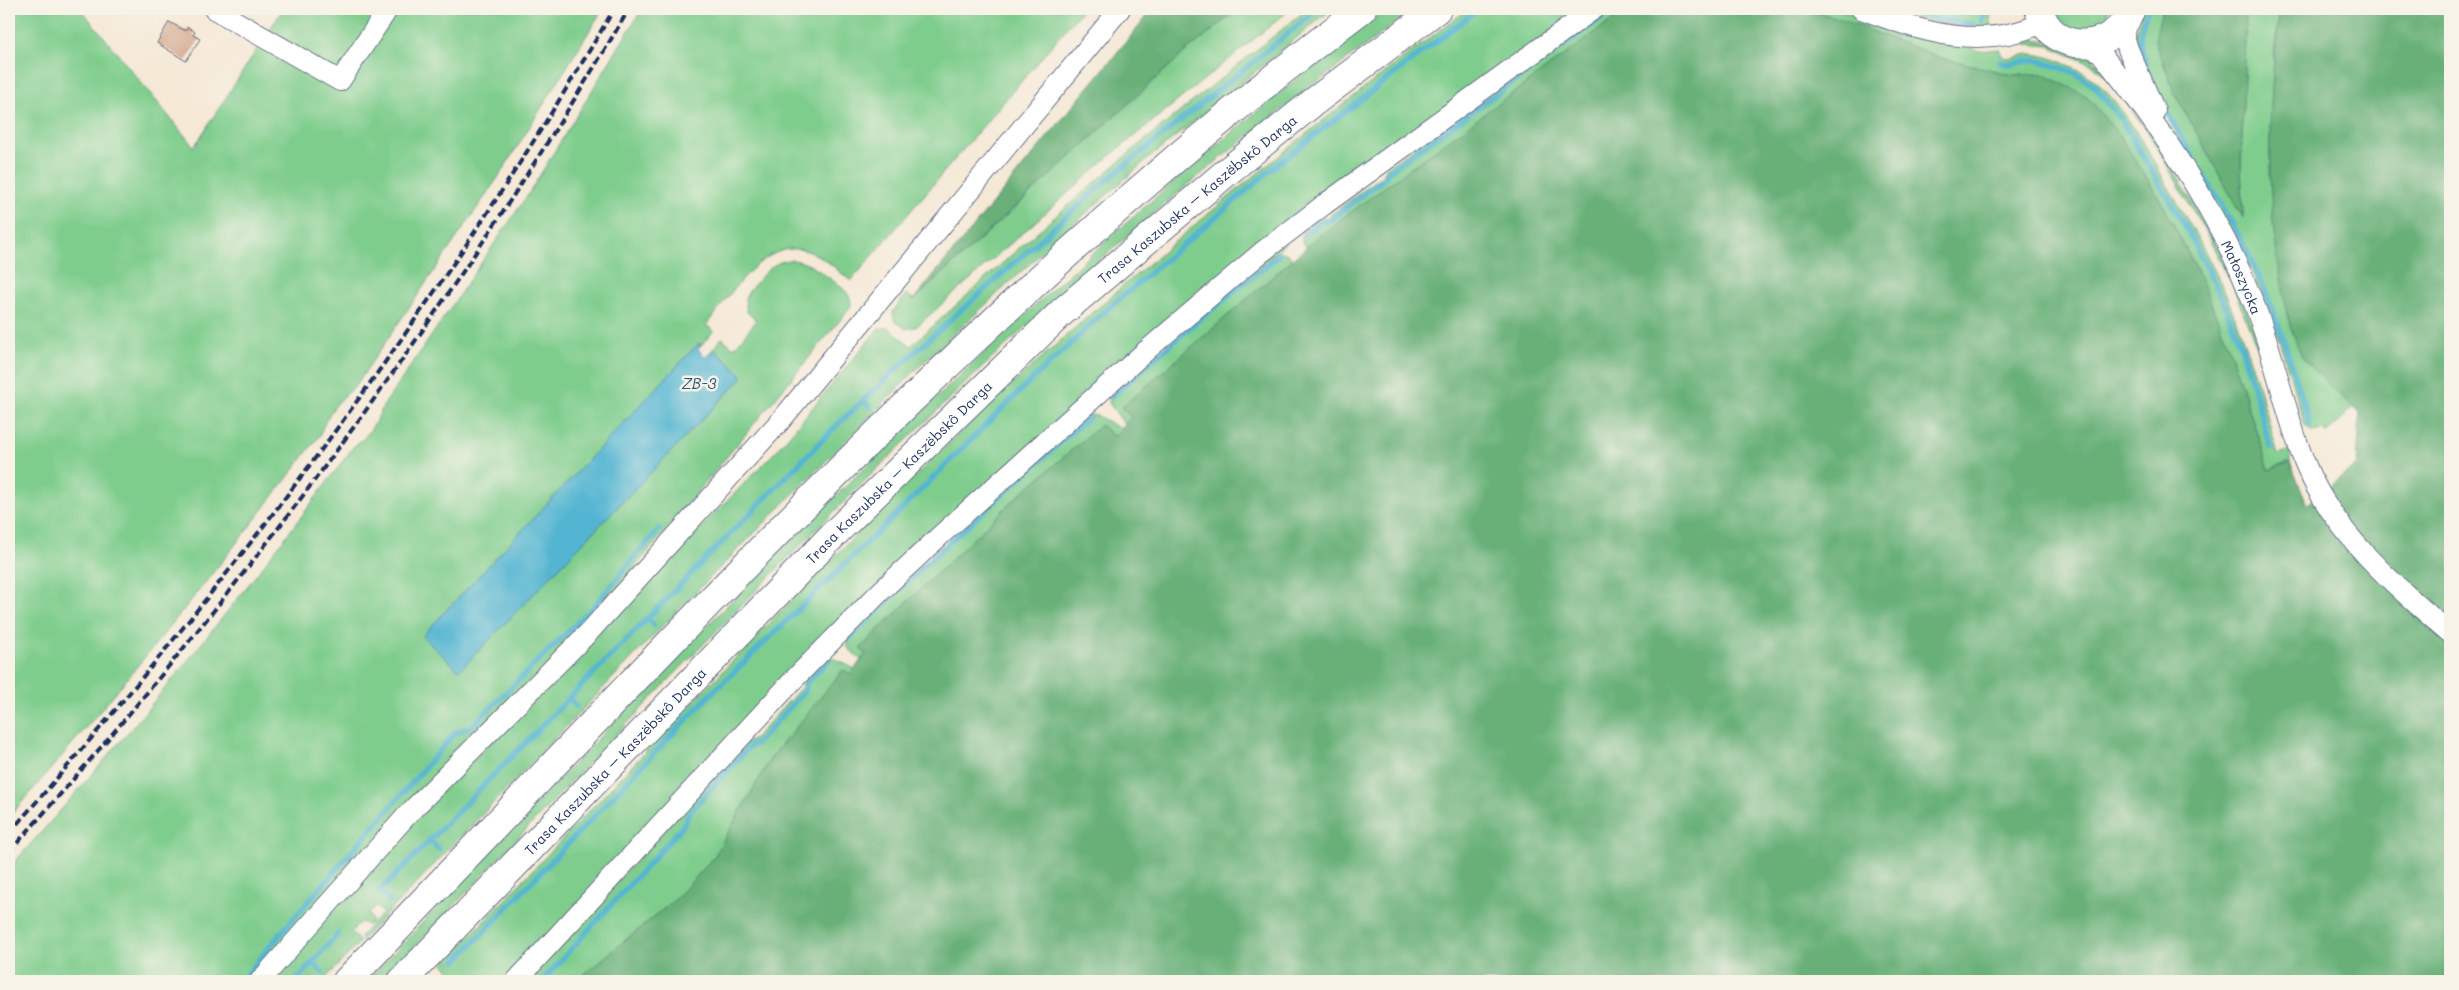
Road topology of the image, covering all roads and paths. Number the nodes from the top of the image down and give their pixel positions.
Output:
1 (214, 9) edge
2 (388, 9) edge
3 (1120, 9) edge
4 (1362, 9) edge
5 (1437, 9) edge
6 (1594, 9) edge
7 (1861, 9) edge
8 (2041, 15) edge
9 (2129, 15) edge
10 (2084, 44) junction
11 (2166, 138) junction
12 (2450, 633) edge
13 (260, 981) edge
14 (347, 981) edge
15 (402, 981) edge
16 (516, 981) edge

1 - 2 street
3 - 13 street
4 - 14 main road
5 - 15 main road, Trasa Kaszubska – Kaszëbskô Darga
6 - 16 street
7 - 8 street
8 - 10 main road
9 - 10 main road
9 - 11 street, Małoszycka
10 - 11 street, Małoszycka
11 - 12 street, Małoszycka

